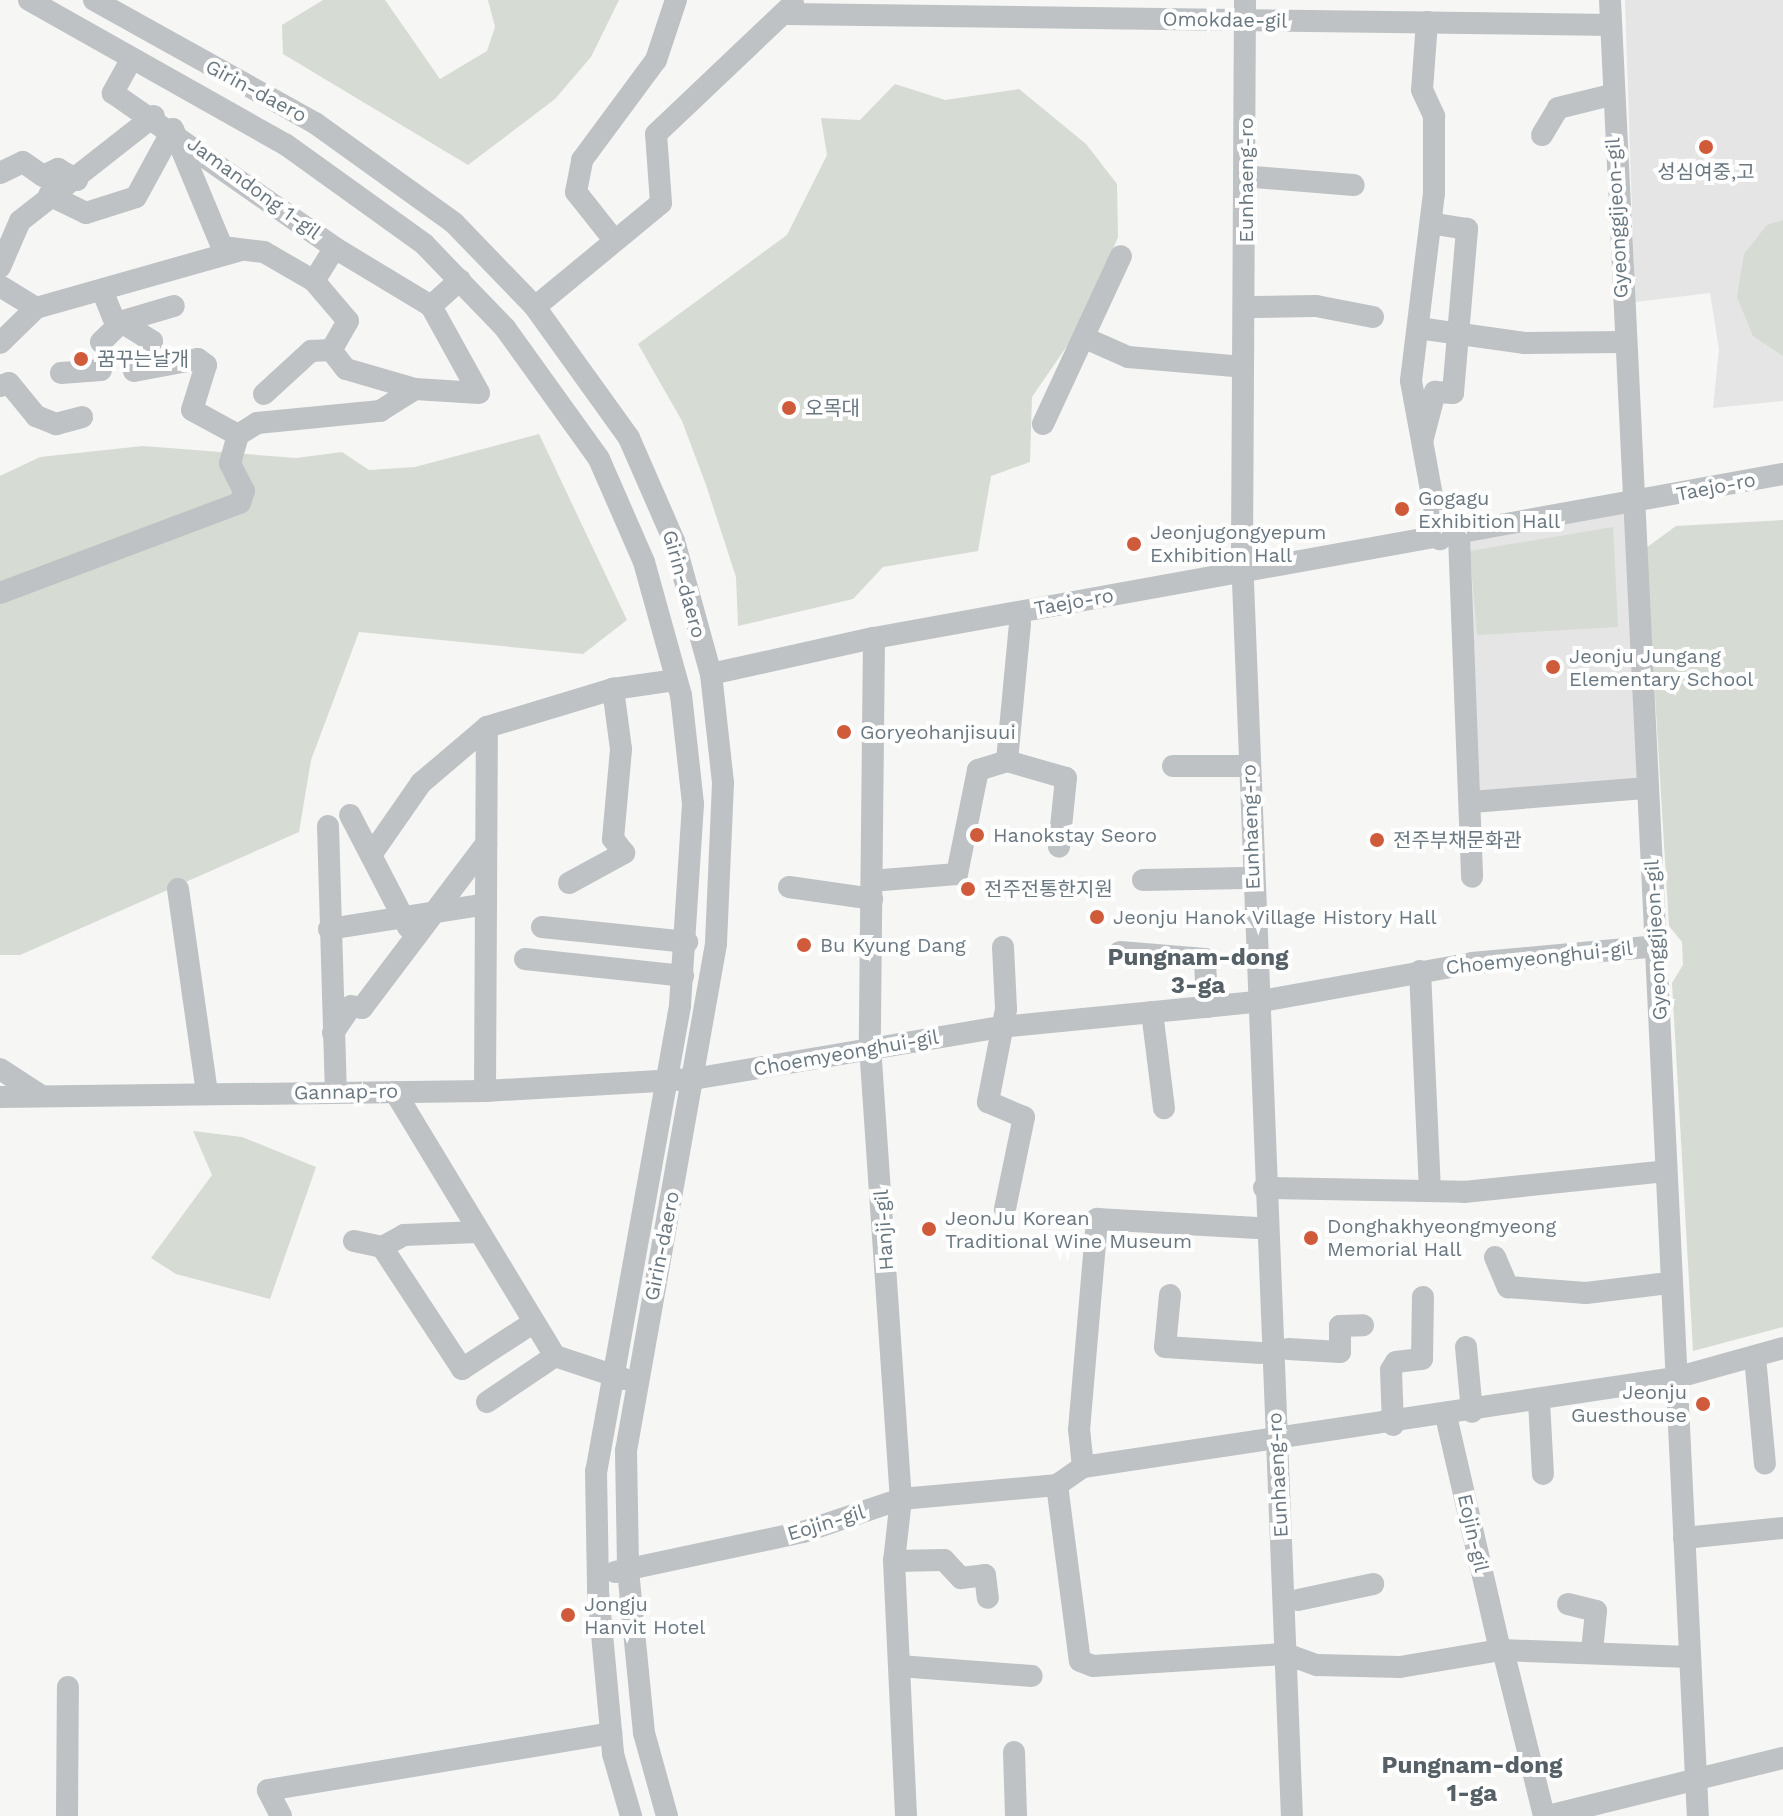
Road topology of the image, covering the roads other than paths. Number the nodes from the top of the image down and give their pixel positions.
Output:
1 (29, 0) edge
2 (94, 0) edge
3 (676, 0) edge
4 (1610, 0) edge
5 (792, 7) edge
6 (1028, 8) edge
7 (1245, 10) edge
8 (1429, 15) edge
9 (1611, 25) junction
10 (131, 60) junction
11 (1611, 95) junction
12 (154, 116) junction
13 (173, 129) junction
14 (1542, 135) dead end
15 (0, 173) edge
16 (1254, 177) dead end
17 (77, 180) junction
18 (1354, 185) dead end
19 (49, 195) junction
20 (1431, 223) junction
21 (614, 240) junction
22 (335, 248) junction
23 (239, 251) junction
24 (1121, 256) dead end
25 (0, 267) edge
26 (460, 280) junction
27 (314, 281) junction
28 (0, 286) edge
29 (102, 290) junction
30 (174, 306) dead end
31 (431, 306) junction
32 (535, 307) junction
33 (1254, 307) dead end
34 (36, 308) junction
35 (1373, 317) dead end
36 (120, 324) junction
37 (1418, 328) junction
38 (1458, 334) junction
39 (1085, 338) junction
40 (152, 341) dead end
41 (101, 342) dead end
42 (1623, 342) junction
43 (0, 343) edge
44 (331, 350) junction
45 (1232, 366) dead end
46 (101, 370) dead end
47 (134, 371) dead end
48 (61, 373) dead end
49 (0, 386) edge
50 (415, 389) junction
51 (264, 394) dead end
52 (82, 417) dead end
53 (1043, 424) dead end
54 (238, 435) junction
55 (1421, 449) junction
56 (1783, 474) edge
57 (1631, 503) junction
58 (1450, 538) junction
59 (1243, 571) junction
60 (0, 593) edge
61 (1020, 624) dead end
62 (874, 638) junction
63 (711, 674) junction
64 (676, 680) junction
65 (613, 689) junction
66 (487, 727) junction
67 (1007, 761) junction
68 (1173, 766) dead end
69 (1240, 766) dead end
70 (1647, 788) junction
71 (1472, 802) junction
72 (350, 815) dead end
73 (328, 826) dead end
74 (486, 844) junction
75 (1059, 847) dead end
76 (371, 855) junction
77 (1472, 877) dead end
78 (1244, 878) dead end
79 (1143, 880) dead end
80 (569, 883) dead end
81 (789, 887) dead end
82 (178, 889) dead end
83 (877, 889) junction
84 (486, 904) junction
85 (435, 912) junction
86 (403, 917) junction
87 (542, 927) dead end
88 (329, 929) junction
89 (414, 939) junction
90 (687, 942) junction
91 (1658, 946) junction
92 (1003, 947) dead end
93 (1120, 952) dead end
94 (525, 959) dead end
95 (1420, 971) junction
96 (683, 976) junction
97 (1256, 1002) junction
98 (1207, 1007) junction
99 (1152, 1012) junction
100 (1000, 1027) junction
101 (333, 1033) junction
102 (870, 1046) junction
103 (0, 1069) edge
104 (693, 1079) junction
105 (665, 1081) junction
106 (485, 1091) junction
107 (395, 1092) junction
108 (336, 1093) junction
109 (207, 1094) junction
110 (40, 1095) junction
111 (0, 1097) edge
112 (1164, 1108) dead end
113 (1666, 1171) junction
114 (1264, 1188) junction
115 (1430, 1190) junction
116 (1005, 1209) dead end
117 (1257, 1228) dead end
118 (477, 1232) junction
119 (354, 1241) dead end
120 (382, 1247) junction
121 (1495, 1257) dead end
122 (1660, 1284) dead end
123 (1170, 1295) dead end
124 (1423, 1297) dead end
125 (534, 1322) junction
126 (1363, 1325) dead end
127 (1466, 1347) dead end
128 (1783, 1348) edge
129 (1288, 1349) dead end
130 (1261, 1353) dead end
131 (555, 1356) junction
132 (1755, 1357) junction
133 (610, 1377) junction
134 (1675, 1378) junction
135 (636, 1382) junction
136 (1539, 1401) junction
137 (487, 1402) dead end
138 (1472, 1412) junction
139 (1446, 1416) junction
140 (1393, 1425) junction
141 (1276, 1442) junction
142 (1765, 1464) dead end
143 (1083, 1467) junction
144 (1543, 1474) dead end
145 (1057, 1485) junction
146 (901, 1499) junction
147 (1783, 1528) edge
148 (1684, 1538) junction
149 (894, 1561) junction
150 (628, 1570) junction
151 (598, 1575) junction
152 (1373, 1584) dead end
153 (988, 1598) dead end
154 (1298, 1600) dead end
155 (1568, 1604) dead end
156 (1502, 1650) junction
157 (1592, 1651) junction
158 (1286, 1654) junction
159 (1689, 1657) junction
160 (899, 1666) junction
161 (1032, 1676) dead end
162 (68, 1687) dead end
163 (611, 1733) junction
164 (1014, 1752) dead end
165 (1783, 1758) edge
166 (1696, 1780) junction
167 (67, 1816) edge
168 (281, 1816) edge
169 (631, 1816) edge
170 (667, 1816) edge
171 (906, 1816) edge
172 (1016, 1816) edge
173 (1292, 1816) edge
174 (1546, 1816) edge
175 (1698, 1816) edge

1 - 10 street, Girin-daero
2 - 32 street, Girin-daero
3 - 21 street
4 - 9 street, Gyeonggijeon-gil
5 - 6 street, Omokdae-gil
5 - 21 street, Omokdae-gil
6 - 7 street, Omokdae-gil
7 - 8 street, Omokdae-gil
7 - 59 street, Eunhaeng-ro
8 - 9 street, Omokdae-gil
8 - 20 street
9 - 11 street, Gyeonggijeon-gil
10 - 12 street, Jamandong 1-gil
10 - 26 street, Girin-daero
11 - 14 street
11 - 42 street, Gyeonggijeon-gil
12 - 13 street, Jamandong 1-gil
12 - 17 street
13 - 19 street, Jamandong 1-gil
13 - 22 street, Jamandong 1-gil
13 - 23 street
15 - 17 street
16 - 18 street, Eunhaeng-ro
17 - 19 street
19 - 25 street
20 - 37 street
20 - 38 street
21 - 32 street, Omokdae-gil
22 - 27 street
22 - 31 street, Jamandong 1-gil
23 - 27 street
23 - 29 street
24 - 39 street
26 - 31 street
26 - 64 street, Girin-daero
27 - 44 street
28 - 34 street
29 - 34 street
29 - 36 street
30 - 36 street
31 - 50 street
32 - 63 street, Girin-daero
33 - 35 street
34 - 43 street
36 - 40 street
36 - 41 street
37 - 38 street
37 - 55 street
38 - 42 street
38 - 55 street
39 - 45 street
39 - 53 street
42 - 57 street, Gyeonggijeon-gil
44 - 50 street
44 - 51 street
46 - 48 street
47 - 54 street
49 - 52 street
50 - 54 street
54 - 60 street
55 - 58 street
56 - 57 street, Taejo-ro
57 - 58 street, Taejo-ro
57 - 70 street, Gyeonggijeon-gil
58 - 59 street, Taejo-ro
58 - 71 street
59 - 62 street, Taejo-ro
59 - 97 street, Eunhaeng-ro
61 - 67 street, Taejo-ro
62 - 63 street, Taejo-ro
62 - 83 street, Hanji-gil
63 - 104 street, Girin-daero
64 - 65 street
64 - 90 street, Girin-daero
65 - 66 street
65 - 80 street
66 - 74 street
66 - 76 street
67 - 75 street
67 - 83 street
68 - 69 street, Eunhaeng-ro
70 - 71 street
70 - 91 street, Gyeonggijeon-gil
71 - 77 street
72 - 76 street
73 - 88 street
74 - 84 street
74 - 85 street
76 - 86 street
78 - 79 street, Eunhaeng-ro
81 - 83 street
82 - 109 street
83 - 102 street, Hanji-gil
84 - 85 street
84 - 106 street
85 - 86 street
85 - 89 street
86 - 88 street
86 - 89 street
87 - 90 street
88 - 101 street
89 - 101 street
90 - 96 street, Girin-daero
91 - 95 street, Choemyeonghui-gil
91 - 113 street, Gyeonggijeon-gil
92 - 100 street
93 - 98 street
94 - 96 street
95 - 97 street, Choemyeonghui-gil
95 - 115 street, Choemyeonghui-gil
96 - 105 street, Girin-daero
97 - 98 street, Choemyeonghui-gil
97 - 114 street, Eunhaeng-ro
98 - 99 street, Choemyeonghui-gil
99 - 100 street, Choemyeonghui-gil
99 - 112 street
100 - 102 street, Choemyeonghui-gil
100 - 116 street
101 - 108 street
102 - 104 street, Choemyeonghui-gil
102 - 146 street, Hanji-gil
103 - 110 street
104 - 105 street, Gannap-ro
104 - 135 street, Girin-daero
105 - 106 street, Gannap-ro
105 - 133 street, Girin-daero
106 - 107 street, Gannap-ro
107 - 108 street, Gannap-ro
107 - 118 street
108 - 109 street, Gannap-ro
109 - 110 street, Gannap-ro
110 - 111 street, Gannap-ro
113 - 115 street
113 - 134 street, Gyeonggijeon-gil
114 - 115 street
114 - 141 street, Eunhaeng-ro
117 - 143 street
118 - 120 street
118 - 125 street
119 - 120 street
120 - 125 street
121 - 122 street
123 - 130 street
124 - 140 street
125 - 131 street
126 - 129 street
127 - 138 street
128 - 132 street, Eojin-gil
131 - 133 street
131 - 137 street
132 - 134 street, Eojin-gil
132 - 142 street
133 - 135 street
133 - 151 street, Girin-daero
134 - 136 street, Eojin-gil
134 - 148 street, Gyeonggijeon-gil
135 - 150 street, Girin-daero
136 - 138 street, Eojin-gil
136 - 144 street
138 - 139 street, Eojin-gil
139 - 140 street, Eojin-gil
139 - 156 street, Eojin-gil
140 - 141 street, Eojin-gil
141 - 143 street, Eojin-gil
141 - 158 street, Eunhaeng-ro
143 - 145 street, Eojin-gil
145 - 146 street, Eojin-gil
145 - 158 street
146 - 149 street, Hanji-gil
146 - 150 street, Eojin-gil
147 - 148 street
148 - 159 street, Gyeonggijeon-gil
149 - 153 street
149 - 160 street, Hanji-gil
150 - 151 street, Eojin-gil
150 - 170 street, Girin-daero
151 - 163 street, Girin-daero
152 - 154 street
155 - 157 street
156 - 157 street
156 - 158 street
156 - 174 street, Eojin-gil
157 - 159 street
158 - 173 street, Eunhaeng-ro
159 - 166 street, Gyeonggijeon-gil
160 - 161 street
160 - 171 street, Hanji-gil
162 - 167 street
163 - 168 street
163 - 169 street, Girin-daero
164 - 172 street
165 - 166 street
166 - 174 street
166 - 175 street, Gyeonggijeon-gil

